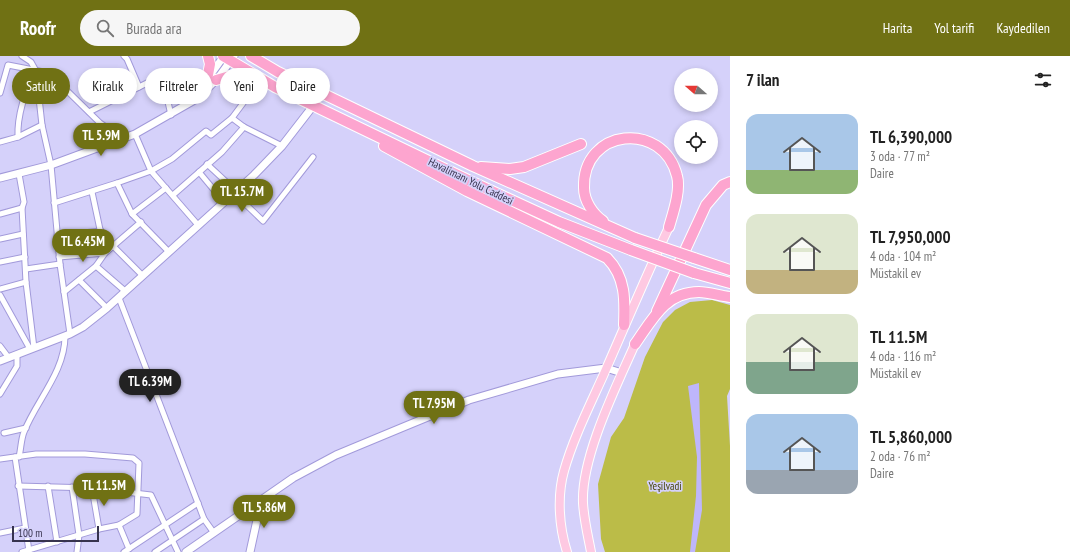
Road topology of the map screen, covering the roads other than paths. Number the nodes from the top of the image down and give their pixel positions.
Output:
1 (22, 56) edge
2 (124, 56) edge
3 (208, 56) edge
4 (251, 56) edge
5 (227, 57) edge
6 (22, 68) edge
7 (34, 68) edge
8 (210, 68) edge
9 (243, 68) edge
10 (212, 79) edge
11 (268, 84) edge
12 (139, 87) junction
13 (0, 93) edge
14 (70, 94) edge
15 (23, 104) edge
16 (40, 104) edge
17 (189, 104) edge
18 (243, 104) edge
19 (313, 106) junction
20 (89, 112) junction
21 (171, 115) junction
22 (232, 118) junction
23 (348, 121) junction
24 (42, 125) junction
25 (244, 127) junction
26 (135, 134) junction
27 (18, 137) junction
28 (119, 140) junction
29 (0, 142) edge
30 (581, 144) dead end
31 (282, 146) junction
32 (313, 157) dead end
33 (207, 164) junction
34 (51, 166) junction
35 (473, 166) junction
36 (151, 171) junction
37 (198, 172) junction
38 (19, 174) junction
39 (0, 178) edge
40 (730, 182) edge
41 (117, 183) junction
42 (166, 188) junction
43 (92, 192) junction
44 (235, 192) junction
45 (173, 195) junction
46 (224, 202) junction
47 (54, 203) junction
48 (22, 208) junction
49 (0, 214) edge
50 (132, 214) junction
51 (141, 222) junction
52 (198, 225) junction
53 (669, 227) joint
54 (615, 229) junction
55 (101, 231) junction
56 (23, 234) junction
57 (57, 236) junction
58 (0, 239) edge
59 (113, 246) junction
60 (104, 252) junction
61 (169, 252) junction
62 (25, 257) junction
63 (59, 257) junction
64 (0, 262) edge
65 (60, 264) junction
66 (96, 266) junction
67 (26, 269) junction
68 (730, 270) edge
69 (143, 276) junction
70 (79, 280) junction
71 (26, 282) junction
72 (730, 283) edge
73 (0, 289) edge
74 (125, 291) junction
75 (64, 292) junction
76 (0, 295) edge
77 (730, 297) edge
78 (119, 298) junction
79 (107, 308) junction
80 (657, 310) junction
81 (624, 325) junction
82 (67, 335) junction
83 (635, 344) joint
84 (0, 346) edge
85 (32, 348) junction
86 (17, 355) junction
87 (9, 358) junction
88 (0, 361) edge
89 (606, 368) junction
90 (622, 373) junction
91 (0, 394) edge
92 (26, 428) junction
93 (4, 433) dead end
94 (17, 457) junction
95 (0, 459) edge
96 (18, 486) junction
97 (48, 486) junction
98 (72, 487) junction
99 (92, 488) junction
100 (137, 494) junction
101 (198, 503) junction
102 (257, 503) junction
103 (204, 519) junction
104 (119, 525) junction
105 (164, 525) junction
106 (25, 528) junction
107 (99, 529) junction
108 (0, 533) edge
109 (214, 533) junction
110 (79, 535) junction
111 (172, 540) junction
112 (57, 542) junction
113 (126, 550) edge
114 (29, 551) edge
115 (22, 552) edge
116 (77, 552) edge
117 (154, 552) edge
118 (178, 552) edge
119 (186, 552) edge
120 (250, 552) edge
121 (567, 552) edge
122 (591, 552) edge

1 - 7 street
2 - 12 street
3 - 8 highway
4 - 35 highway, Havalimanı Yolu Caddesi
5 - 9 highway, Havalimanı Yolu Caddesi
5 - 10 street
6 - 13 street
11 - 19 highway, Havalimanı Yolu Caddesi
12 - 20 street
12 - 21 street
14 - 20 street
15 - 27 street
16 - 24 street
17 - 21 street
18 - 22 street
19 - 23 highway, Havalimanı Yolu Caddesi
19 - 31 street
20 - 28 street
21 - 26 street
22 - 25 street
22 - 36 street
23 - 72 highway, Havalimanı Yolu Caddesi, bridge
23 - 81 highway
24 - 27 street
24 - 34 street
25 - 31 street
25 - 33 street
26 - 28 street
26 - 36 street
27 - 29 street
28 - 34 street
30 - 35 highway
31 - 44 street
32 - 44 street
33 - 37 street
33 - 44 street
34 - 38 street
34 - 47 street
35 - 54 highway, Havalimanı Yolu Caddesi
36 - 41 street
36 - 42 street
37 - 45 street
37 - 46 street
38 - 39 street
38 - 48 street
40 - 80 highway
41 - 43 street
41 - 50 street
42 - 45 street
42 - 50 street
43 - 47 street
43 - 55 street
44 - 46 street
45 - 52 street
46 - 52 street
47 - 57 street
48 - 49 street
48 - 56 street
50 - 51 street
51 - 59 street
51 - 61 street
52 - 61 street
53 - 54 highway
53 - 81 main road
54 - 68 highway, Havalimanı Yolu Caddesi, bridge
55 - 57 street
55 - 60 street
56 - 58 street
56 - 62 street
57 - 63 street
59 - 60 street
59 - 69 street
60 - 63 street
60 - 66 street
61 - 69 street
62 - 64 street
62 - 67 street
63 - 65 street
65 - 67 street
65 - 75 street
66 - 70 street
66 - 74 street
67 - 71 street
69 - 74 street
70 - 75 street
70 - 79 street
71 - 73 street
71 - 85 street
74 - 78 street
75 - 82 street
76 - 85 street
77 - 80 highway
78 - 79 street
78 - 101 street
79 - 82 street
80 - 83 highway
81 - 89 main road
82 - 85 street
82 - 92 street
83 - 90 main road
84 - 87 street
85 - 86 street
86 - 87 street
86 - 91 street
87 - 88 street
89 - 90 street
89 - 102 street
89 - 121 main road
90 - 122 main road
92 - 93 street
92 - 94 street
94 - 95 street
94 - 96 street
94 - 100 street
96 - 97 street
96 - 106 street
97 - 98 street
97 - 112 street
98 - 99 street
98 - 110 street
99 - 100 street
99 - 107 street
100 - 104 street
100 - 105 street
101 - 103 street
101 - 105 street
102 - 109 street
102 - 120 street
103 - 109 street
103 - 111 street
104 - 107 street
104 - 113 street
105 - 111 street
105 - 113 street
106 - 108 street
106 - 114 street
107 - 110 street
109 - 119 street
110 - 112 street
110 - 116 street
111 - 117 street
111 - 118 street
112 - 114 street
114 - 115 street

